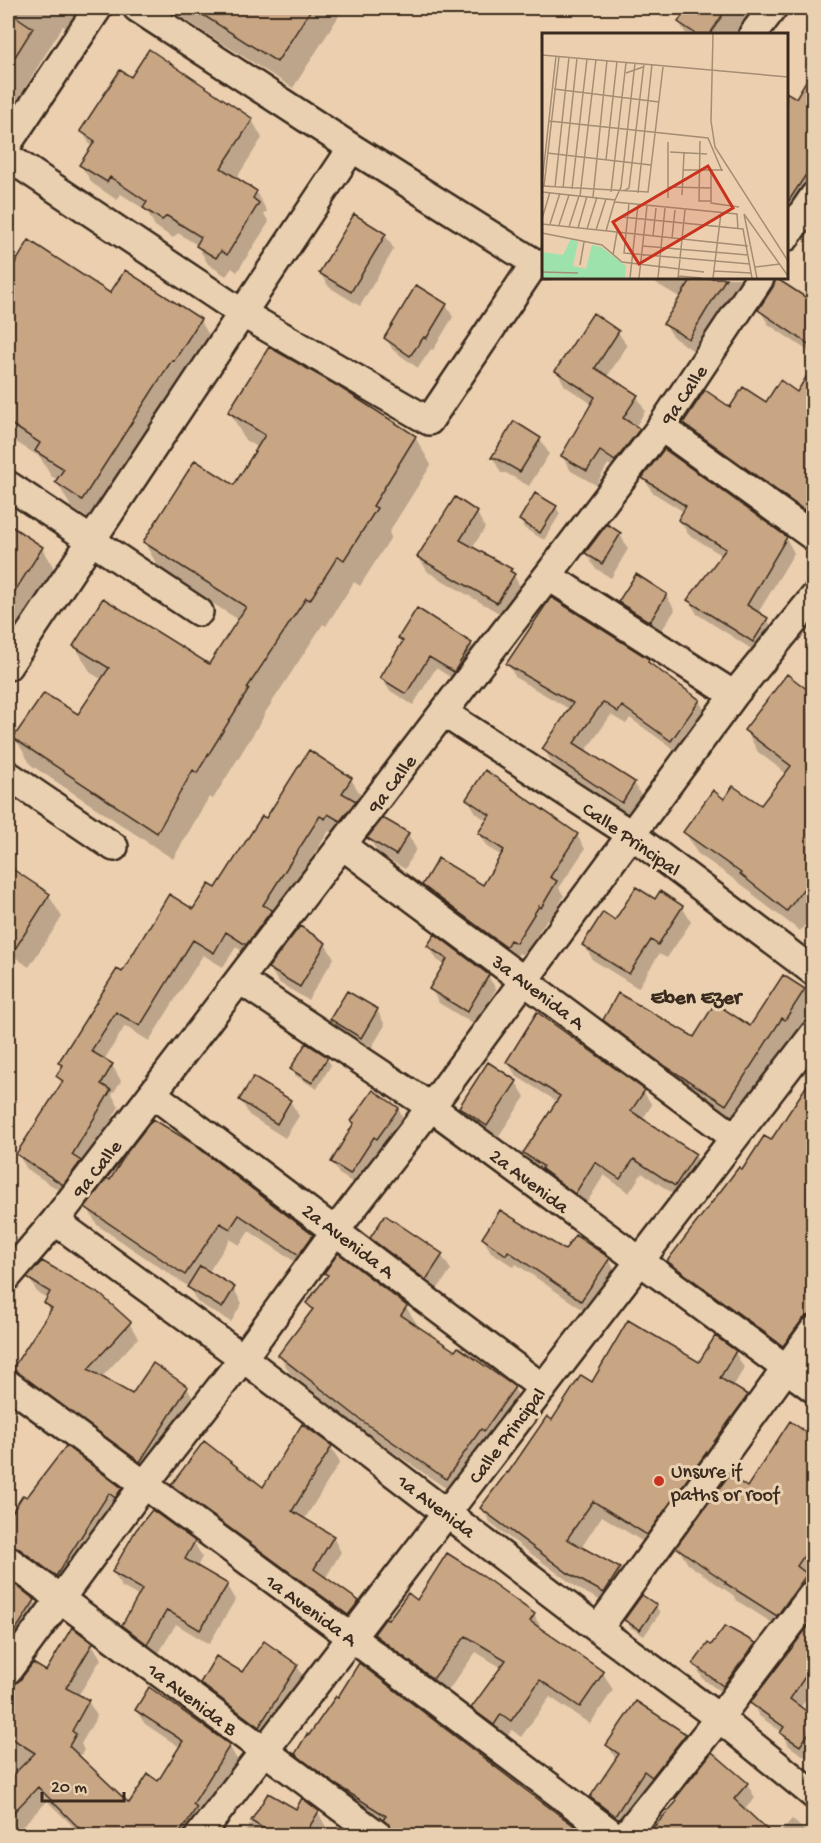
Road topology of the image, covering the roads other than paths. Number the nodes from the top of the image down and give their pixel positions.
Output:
1 (98, 8) edge
2 (137, 8) edge
3 (773, 8) edge
4 (754, 33) edge
5 (8, 143) edge
6 (352, 148) junction
7 (8, 158) edge
8 (813, 196) edge
9 (799, 230) edge
10 (539, 264) edge
11 (759, 279) edge
12 (242, 313) junction
13 (661, 427) junction
14 (8, 485) edge
15 (813, 537) edge
16 (91, 540) junction
17 (548, 576) junction
18 (813, 597) edge
19 (199, 612) dead end
20 (8, 666) edge
21 (734, 695) junction
22 (444, 713) junction
23 (8, 775) edge
24 (632, 835) junction
25 (343, 846) junction
26 (114, 847) dead end
27 (813, 972) edge
28 (240, 980) junction
29 (525, 981) junction
30 (813, 1034) edge
31 (153, 1094) junction
32 (431, 1107) junction
33 (735, 1137) junction
34 (55, 1221) junction
35 (336, 1230) junction
36 (639, 1262) junction
37 (8, 1276) edge
38 (813, 1330) edge
39 (243, 1358) junction
40 (787, 1369) junction
41 (8, 1384) edge
42 (543, 1388) junction
43 (813, 1389) edge
44 (144, 1485) junction
45 (447, 1513) junction
46 (8, 1560) edge
47 (813, 1593) edge
48 (60, 1599) junction
49 (598, 1629) junction
50 (351, 1637) junction
51 (8, 1670) edge
52 (719, 1718) junction
53 (264, 1751) junction
54 (813, 1795) edge
55 (199, 1836) edge
56 (379, 1836) edge
57 (615, 1836) edge
58 (625, 1836) edge

1 - 5 street
2 - 6 street
3 - 4 street
6 - 10 street
6 - 12 street
7 - 12 street
8 - 9 street
10 - 12 street
11 - 13 street, 9a Calle
12 - 16 street
13 - 15 street
13 - 17 street, 9a Calle
14 - 16 street
16 - 19 street
16 - 20 street
17 - 21 street
17 - 22 street, 9a Calle
18 - 21 street
21 - 24 street
22 - 24 street, Calle Principal
22 - 25 street, 9a Calle
23 - 26 street
24 - 27 street, Calle Principal
24 - 29 street
25 - 28 street, 9a Calle
25 - 29 street, 3a Avenida A
28 - 31 street, 9a Calle
28 - 32 street, 2a Avenida
29 - 32 street
29 - 33 street, 3a Avenida A
30 - 33 street, Calle Principal
31 - 34 street, 9a Calle
31 - 35 street, 2a Avenida A
32 - 35 street
32 - 36 street, 2a Avenida
33 - 36 street, Calle Principal
34 - 37 street, 9a Calle
34 - 39 street, 1a Avenida
35 - 39 street
35 - 42 street, 2a Avenida A
36 - 40 street, 2a Avenida
36 - 42 street, Calle Principal
38 - 40 street
39 - 44 street
39 - 45 street, 1a Avenida
40 - 43 street, 2a Avenida
40 - 49 street
41 - 44 street, 1a Avenida A
42 - 45 street, Calle Principal
44 - 48 street
44 - 50 street, 1a Avenida A
45 - 49 street, 1a Avenida
45 - 50 street, Calle Principal
46 - 48 street, 1a Avenida B
47 - 52 street
48 - 51 street
48 - 53 street, 1a Avenida B
49 - 52 street, 1a Avenida
50 - 53 street, Calle Principal
50 - 57 street, 1a Avenida A
52 - 54 street, 1a Avenida
52 - 58 street
53 - 55 street, Calle Principal
53 - 56 street, 1a Avenida B

